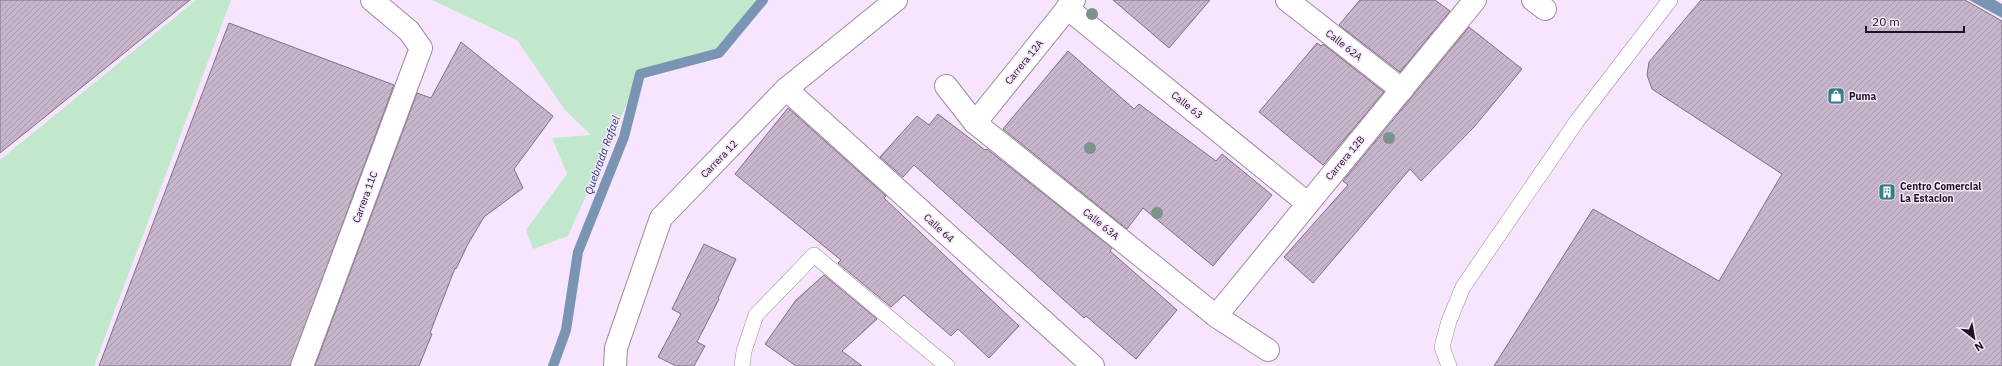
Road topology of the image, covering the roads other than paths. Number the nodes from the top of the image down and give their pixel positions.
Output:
1 (372, 0) edge
2 (896, 0) edge
3 (1287, 0) edge
4 (1475, 0) edge
5 (1670, 0) edge
6 (1071, 4) edge
7 (946, 86) dead end
8 (786, 89) junction
9 (1402, 90) junction
10 (975, 123) junction
11 (1307, 203) junction
12 (1216, 316) junction
13 (1268, 350) dead end
14 (1090, 365) edge
15 (302, 366) edge
16 (615, 366) edge
17 (742, 366) edge
18 (947, 366) edge
19 (1449, 366) edge

1 - 15 street, Carrera 11C
2 - 8 street, Carrera 12
3 - 9 street, Calle 62A
4 - 9 street, Carrera 12B
5 - 19 lane
6 - 10 street, Carrera 12A
6 - 11 street, Calle 63
7 - 10 street, Calle 63A
8 - 14 street, Calle 64
8 - 16 street, Carrera 12
9 - 11 street, Carrera 12B
10 - 12 street, Calle 63A
11 - 12 street, Carrera 12B
12 - 13 street, Calle 63A
17 - 18 lane

